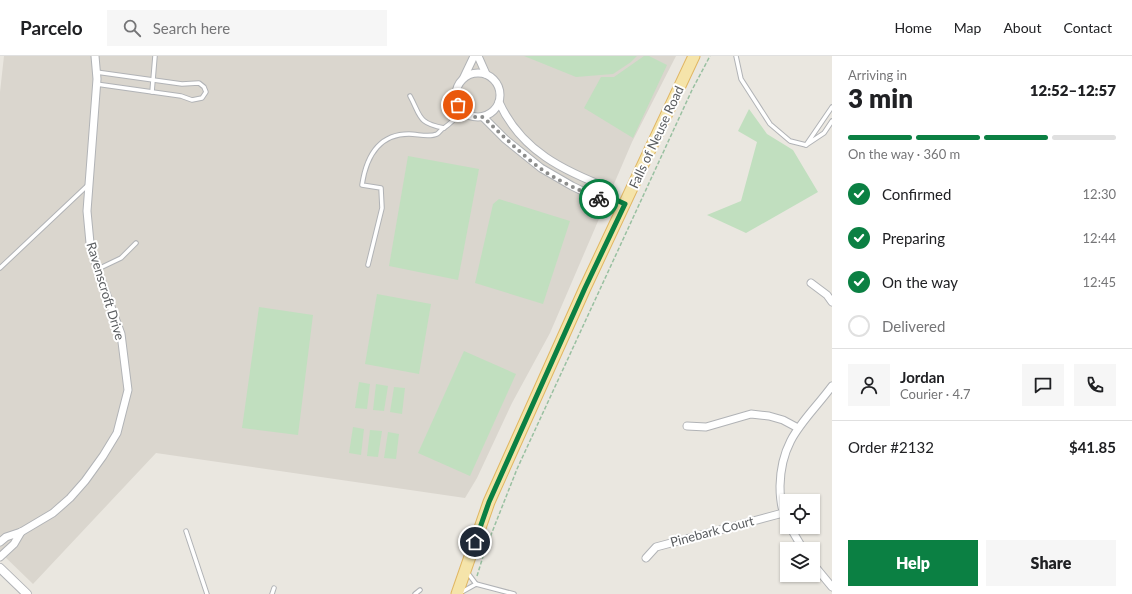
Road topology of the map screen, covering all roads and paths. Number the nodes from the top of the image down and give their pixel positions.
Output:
1 (95, 56) edge
2 (155, 56) edge
3 (474, 56) edge
4 (478, 56) edge
5 (694, 56) edge
6 (710, 56) edge
7 (736, 56) edge
8 (96, 72) junction
9 (486, 74) junction
10 (464, 77) junction
11 (153, 80) junction
12 (96, 84) junction
13 (152, 92) junction
14 (410, 96) dead end
15 (499, 102) junction
16 (832, 107) edge
17 (462, 111) junction
18 (483, 117) junction
19 (832, 121) edge
20 (820, 125) junction
21 (444, 128) junction
22 (825, 131) junction
23 (521, 137) junction
24 (513, 145) junction
25 (806, 145) junction
26 (89, 185) junction
27 (612, 198) junction
28 (625, 204) junction
29 (136, 243) dead end
30 (368, 265) dead end
31 (0, 268) edge
32 (97, 269) junction
33 (811, 283) dead end
34 (832, 302) edge
35 (832, 386) edge
36 (687, 426) dead end
37 (798, 428) junction
38 (780, 494) edge
39 (780, 514) edge
40 (186, 531) dead end
41 (21, 532) junction
42 (0, 542) edge
43 (0, 557) edge
44 (646, 558) dead end
45 (0, 568) edge
46 (466, 569) junction
47 (820, 572) edge
48 (477, 574) dead end
49 (476, 584) junction
50 (832, 587) edge
51 (274, 588) dead end
52 (420, 590) dead end
53 (27, 594) edge
54 (207, 594) edge
55 (272, 594) edge
56 (415, 594) edge
57 (458, 594) edge
58 (514, 594) edge

1 - 8 street, Ravenscroft Drive
2 - 11 lane
3 - 10 street
4 - 9 street
5 - 28 main road, Falls of Neuse Road
6 - 48 path
7 - 25 lane
8 - 11 lane
8 - 12 street, Ravenscroft Drive
9 - 10 street
9 - 15 street
10 - 17 street
11 - 13 lane
11 - 13 lane
12 - 13 lane
12 - 26 street, Ravenscroft Drive
14 - 21 lane
15 - 18 street
15 - 23 street
16 - 20 lane
17 - 18 street
17 - 21 lane
18 - 24 street
19 - 22 lane
20 - 22 lane
20 - 25 lane
21 - 30 lane
22 - 25 lane
23 - 24 street
23 - 27 street
24 - 27 street
26 - 31 lane
26 - 32 street, Ravenscroft Drive
27 - 28 street
28 - 46 main road, Falls of Neuse Road
29 - 32 lane
32 - 41 street, Ravenscroft Drive
33 - 34 street
35 - 37 street
36 - 37 street
37 - 38 street
39 - 44 street, Pinebark Court
40 - 54 lane
41 - 42 street, Ravenscroft Drive
41 - 43 street, Ravenscroft Drive
45 - 53 street
46 - 49 lane
46 - 57 main road, Falls of Neuse Road
47 - 50 street
49 - 57 lane
49 - 58 lane
51 - 55 lane
52 - 56 lane

